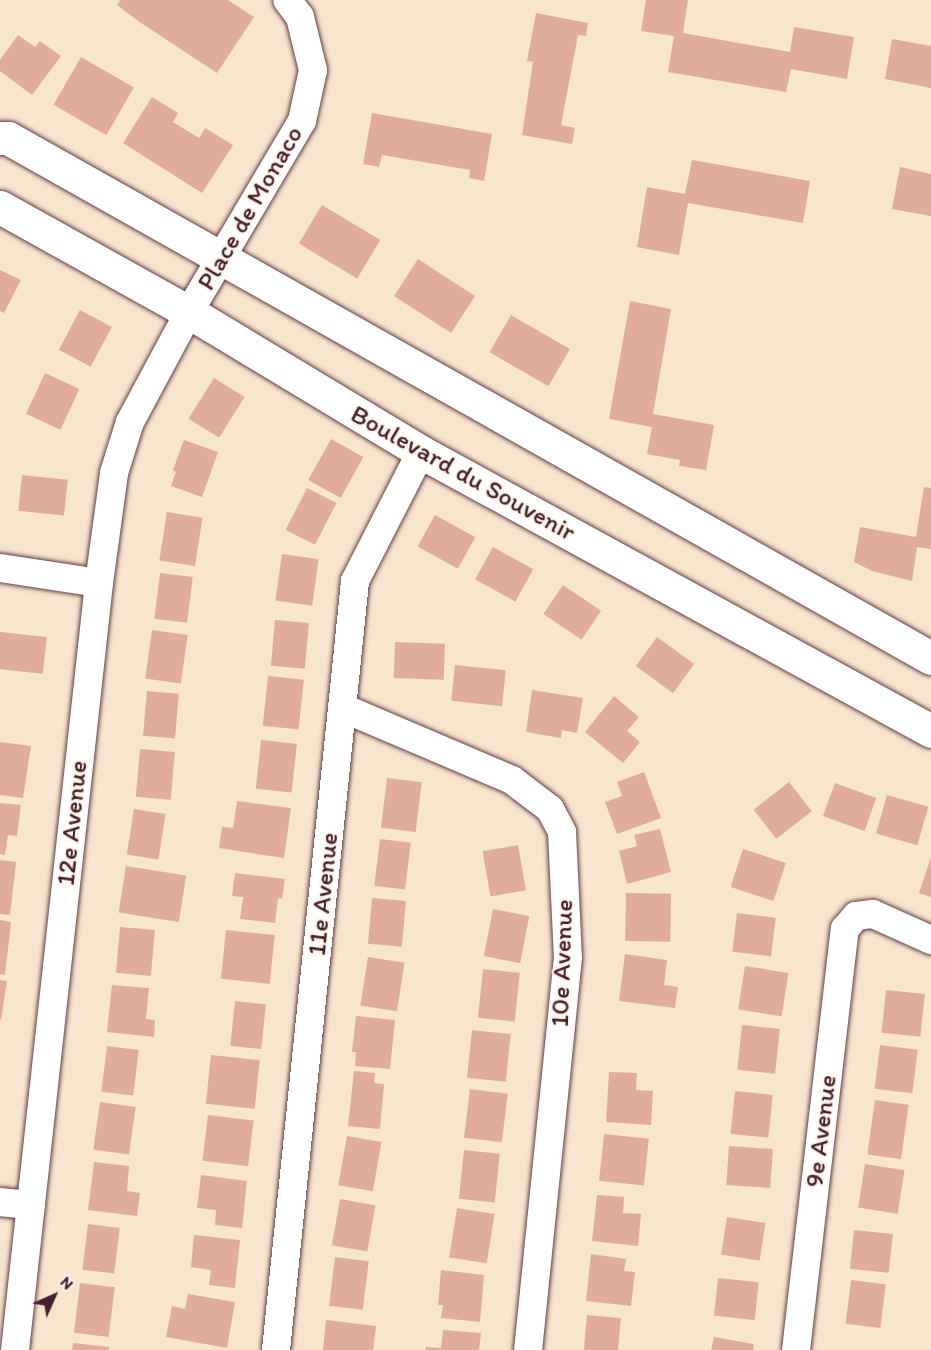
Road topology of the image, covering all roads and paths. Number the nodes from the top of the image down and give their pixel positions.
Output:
1 (286, 0) edge
2 (0, 138) edge
3 (0, 207) edge
4 (220, 258) junction
5 (189, 312) junction
6 (421, 452) junction
7 (0, 568) edge
8 (99, 583) junction
9 (931, 658) edge
10 (343, 708) junction
11 (931, 731) edge
12 (931, 940) edge
13 (0, 1202) edge
14 (31, 1205) junction
15 (15, 1350) edge
16 (276, 1350) edge
17 (528, 1350) edge
18 (796, 1350) edge

1 - 4 street, Place de Monaco
2 - 4 street
3 - 5 street, Boulevard du Souvenir
4 - 5 street, Place de Monaco
4 - 9 street
5 - 6 street, Boulevard du Souvenir
5 - 8 street, 12e Avenue
6 - 10 street, 11e Avenue
6 - 11 street, Boulevard du Souvenir
7 - 8 street
8 - 14 street, 12e Avenue
10 - 16 street, 11e Avenue
10 - 17 street, 10e Avenue
12 - 18 street, 9e Avenue
13 - 14 street
14 - 15 street, 12e Avenue

